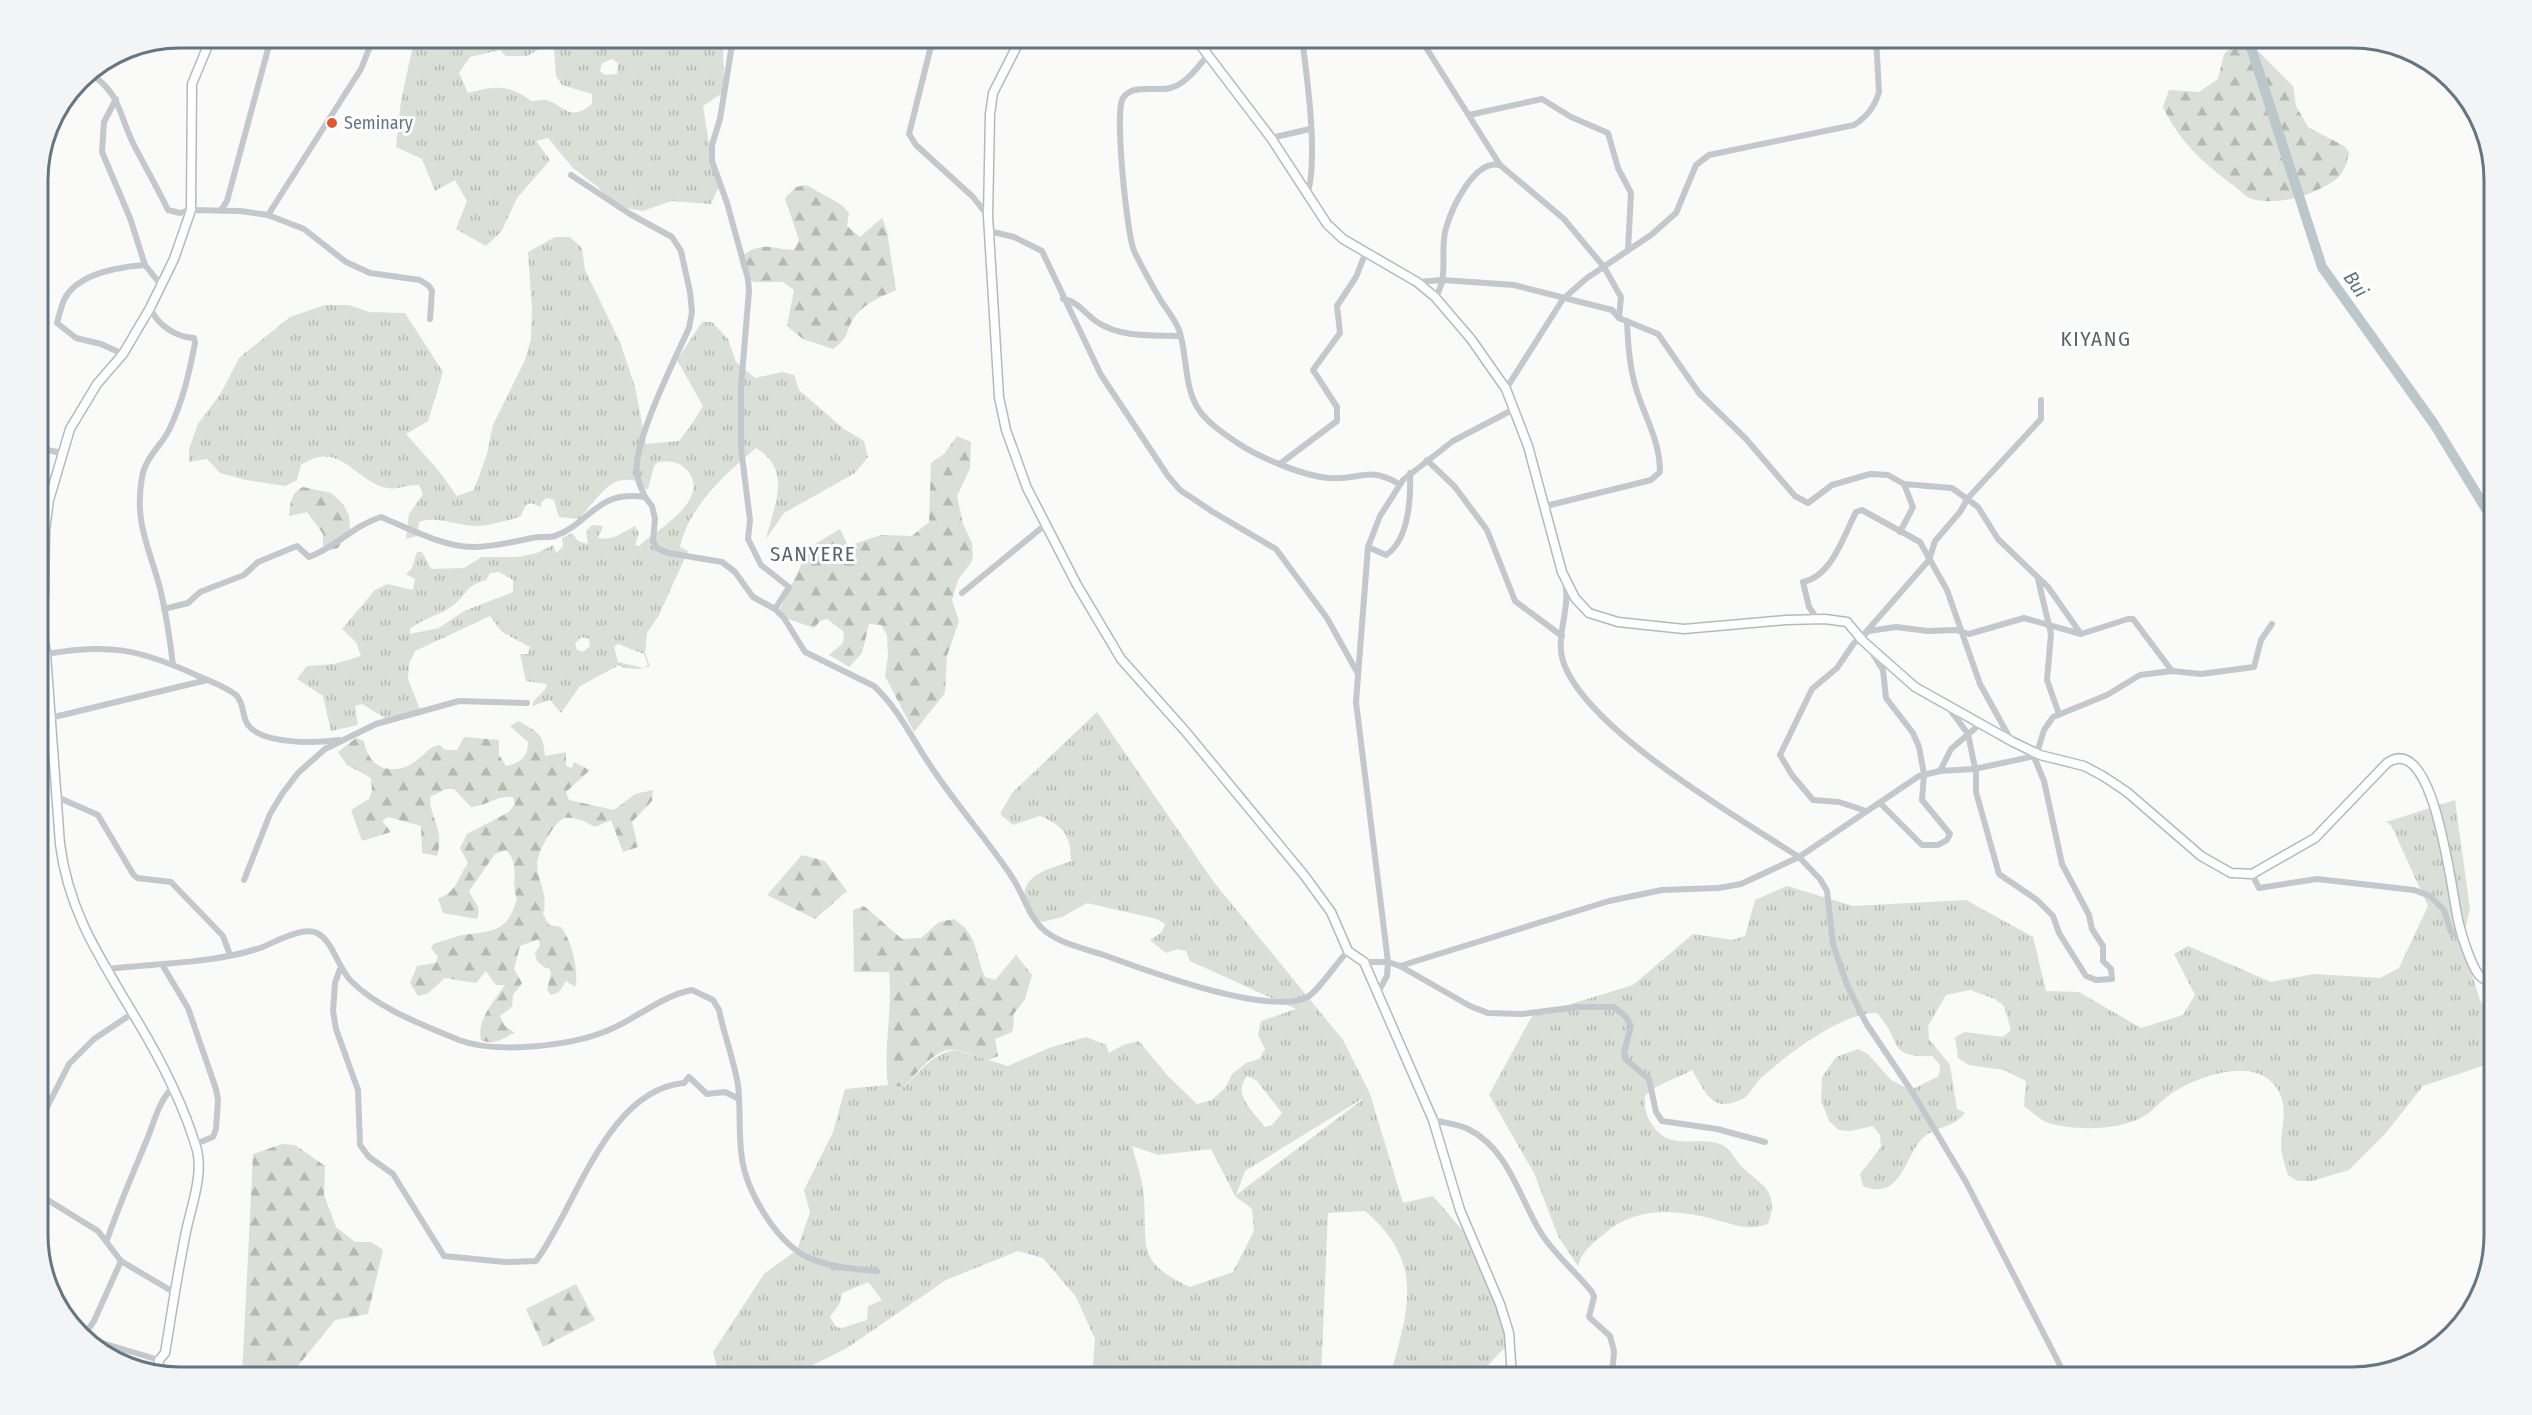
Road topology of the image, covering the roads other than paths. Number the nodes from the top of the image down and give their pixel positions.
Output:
1 (208, 48) edge
2 (268, 48) edge
3 (367, 48) edge
4 (731, 48) edge
5 (930, 48) edge
6 (1016, 48) edge
7 (1202, 48) edge
8 (1303, 48) edge
9 (1426, 48) edge
10 (1877, 48) edge
11 (1207, 56) junction
12 (97, 78) edge
13 (116, 99) junction
14 (1469, 115) junction
15 (1310, 129) junction
16 (1271, 138) junction
17 (1500, 165) junction
18 (571, 175) dead end
19 (1308, 192) junction
20 (191, 210) junction
21 (221, 210) junction
22 (268, 215) junction
23 (988, 216) junction
24 (989, 231) junction
25 (1628, 250) junction
26 (1366, 252) junction
27 (145, 265) junction
28 (1604, 267) junction
29 (1443, 280) junction
30 (1417, 282) junction
31 (161, 285) junction
32 (1435, 297) junction
33 (1063, 299) junction
34 (1563, 299) junction
35 (150, 308) junction
36 (1619, 318) junction
37 (430, 319) dead end
38 (1627, 321) junction
39 (1180, 336) junction
40 (123, 354) junction
41 (1506, 389) junction
42 (2041, 400) dead end
43 (1514, 409) junction
44 (48, 450) edge
45 (62, 453) junction
46 (1427, 460) junction
47 (1281, 463) junction
48 (1410, 473) junction
49 (1399, 484) junction
50 (1904, 484) junction
51 (645, 496) junction
52 (1968, 498) junction
53 (49, 500) joint
54 (1546, 506) junction
55 (48, 508) edge
56 (1045, 525) junction
57 (1900, 532) junction
58 (1368, 547) junction
59 (1929, 560) junction
60 (1562, 572) junction
61 (2038, 578) junction
62 (962, 593) dead end
63 (164, 609) junction
64 (775, 609) junction
65 (1818, 621) junction
66 (2272, 624) dead end
67 (2050, 626) junction
68 (1963, 634) junction
69 (2081, 634) junction
70 (1562, 636) junction
71 (1862, 640) junction
72 (48, 654) edge
73 (173, 665) junction
74 (2172, 670) junction
75 (1358, 672) junction
76 (208, 680) junction
77 (48, 686) edge
78 (527, 703) dead end
79 (1942, 703) junction
80 (2059, 714) junction
81 (50, 718) junction
82 (2001, 721) junction
83 (1979, 724) junction
84 (1994, 731) junction
85 (1968, 734) junction
86 (346, 739) junction
87 (2013, 742) junction
88 (2037, 755) junction
89 (1974, 769) junction
90 (1940, 771) junction
91 (1924, 774) junction
92 (55, 796) junction
93 (1880, 803) junction
94 (1866, 811) junction
95 (1799, 857) junction
96 (2252, 874) junction
97 (244, 879) dead end
98 (2464, 939) junction
99 (1348, 951) junction
100 (230, 955) junction
101 (1364, 962) junction
102 (1388, 962) junction
103 (163, 966) junction
104 (1400, 966) junction
105 (106, 969) junction
106 (343, 972) junction
107 (2484, 978) edge
108 (1378, 992) junction
109 (133, 1013) junction
110 (173, 1088) junction
111 (739, 1099) junction
112 (48, 1105) edge
113 (1432, 1120) junction
114 (1765, 1142) dead end
115 (193, 1145) junction
116 (48, 1200) edge
117 (107, 1240) junction
118 (121, 1261) junction
119 (877, 1271) dead end
120 (175, 1293) junction
121 (88, 1329) edge
122 (107, 1344) edge
123 (159, 1360) junction
124 (159, 1365) edge
125 (1511, 1367) edge
126 (1613, 1367) edge
127 (2061, 1367) edge

1 - 20 main road
2 - 21 street
3 - 22 street
4 - 64 street
5 - 23 street
6 - 23 main road
7 - 11 main road
8 - 15 street
9 - 14 street
10 - 25 street
11 - 16 main road
11 - 39 street
12 - 13 street
13 - 20 street
13 - 27 street
14 - 17 street
14 - 25 street
15 - 16 street
15 - 19 street
16 - 19 main road
17 - 28 street
17 - 29 street
18 - 51 street
19 - 26 main road
20 - 21 street
20 - 31 main road
21 - 22 street
22 - 37 street
23 - 24 main road
24 - 33 street
24 - 56 main road
25 - 28 street
26 - 30 main road
26 - 47 street
27 - 31 street
27 - 40 street
28 - 34 street
28 - 36 street
29 - 30 street
29 - 32 street
29 - 34 street
30 - 32 main road
31 - 35 main road
32 - 41 main road
33 - 39 street
33 - 75 street
34 - 36 street
34 - 41 street
35 - 40 main road
35 - 63 street
36 - 38 street
38 - 50 street
38 - 54 street
39 - 47 street
40 - 45 main road
41 - 43 main road
42 - 52 street
43 - 46 street
43 - 54 main road
44 - 45 street
45 - 53 main road
46 - 48 street
46 - 70 street
47 - 49 street
48 - 49 street
48 - 58 street
49 - 58 street
50 - 52 street
50 - 57 street
51 - 63 street
51 - 64 street
52 - 59 street
52 - 61 street
53 - 55 main road
54 - 60 main road
56 - 62 street
56 - 99 main road
57 - 59 street
57 - 65 street
58 - 75 street
59 - 68 street
59 - 71 street
60 - 65 main road
60 - 70 street
61 - 67 street
61 - 69 street
63 - 73 street
64 - 99 street
65 - 71 main road
66 - 74 street
67 - 68 street
67 - 69 street
67 - 80 street
68 - 71 street
68 - 82 street
69 - 74 street
70 - 95 street
71 - 79 main road
71 - 91 street
71 - 94 street
72 - 73 street
73 - 76 street
74 - 80 street
75 - 102 street
76 - 81 street
76 - 86 street
77 - 81 main road
78 - 86 street
79 - 83 main road
79 - 85 street
80 - 88 street
81 - 92 main road
82 - 84 street
82 - 87 street
83 - 84 main road
83 - 85 street
84 - 87 main road
85 - 89 street
85 - 90 street
86 - 97 street
87 - 88 main road
88 - 89 street
88 - 89 street
88 - 96 main road
89 - 90 street
90 - 91 street
91 - 93 street
91 - 93 street
92 - 100 street
92 - 105 main road
93 - 94 street
94 - 95 street
95 - 104 street
95 - 127 street
96 - 98 street
96 - 98 main road
98 - 107 main road
99 - 101 main road
100 - 103 street
100 - 106 street
101 - 102 street
101 - 108 main road
102 - 104 street
102 - 108 street
103 - 105 street
103 - 115 street
104 - 114 street
105 - 109 main road
106 - 111 street
106 - 111 street
108 - 113 main road
109 - 110 main road
109 - 112 street
110 - 115 main road
110 - 117 street
111 - 119 street
113 - 125 main road
113 - 126 street
115 - 120 main road
116 - 117 street
117 - 118 street
118 - 120 street
118 - 121 street
120 - 123 main road
122 - 123 street
123 - 124 main road

